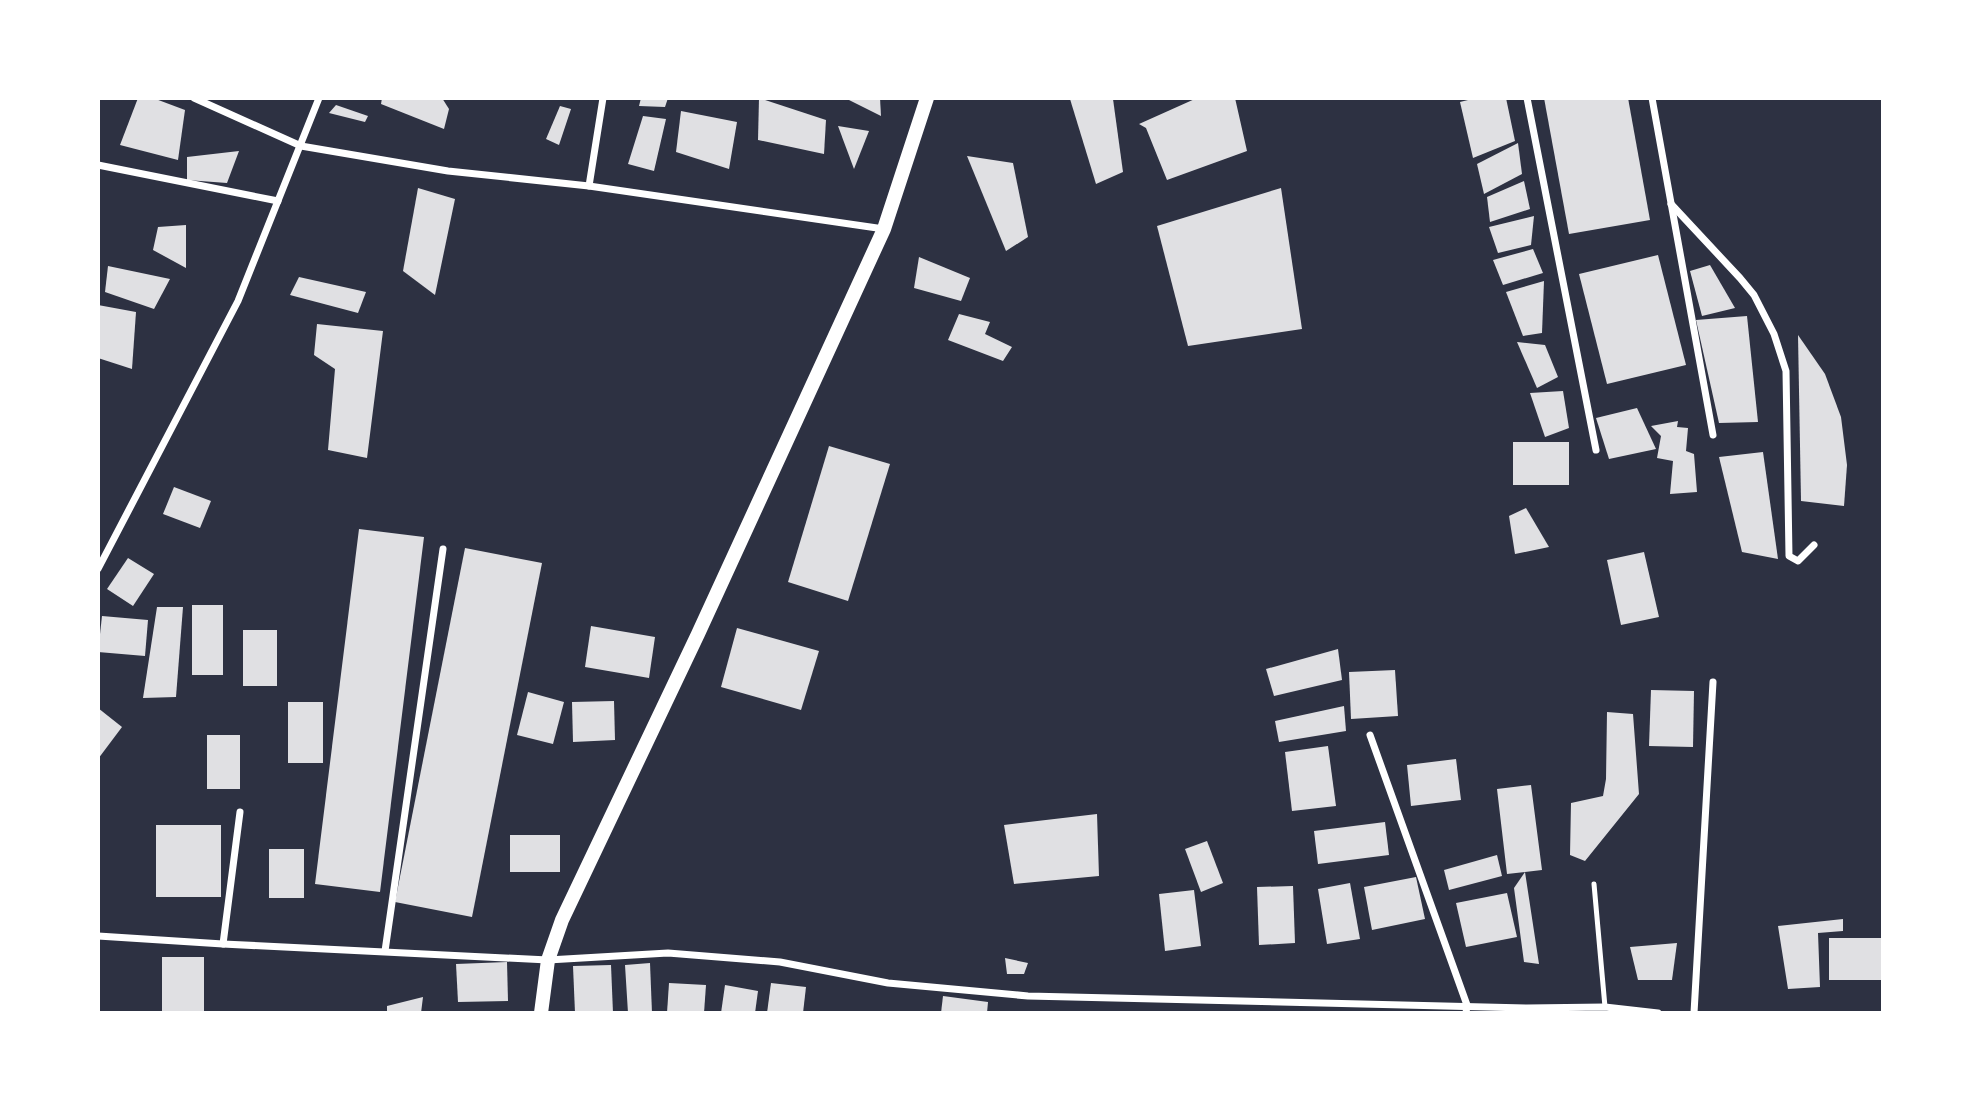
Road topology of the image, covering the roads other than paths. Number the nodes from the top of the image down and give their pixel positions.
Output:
1 (194, 98) edge
2 (319, 98) edge
3 (603, 98) edge
4 (927, 98) edge
5 (1527, 98) edge
6 (1652, 98) edge
7 (301, 146) junction
8 (98, 165) edge
9 (589, 186) junction
10 (278, 201) junction
11 (1671, 204) junction
12 (884, 229) junction
13 (1713, 435) dead end
14 (1596, 450) dead end
15 (1814, 545) dead end
16 (443, 550) dead end
17 (98, 569) edge
18 (1713, 682) dead end
19 (1370, 735) dead end
20 (240, 812) dead end
21 (1594, 884) dead end
22 (98, 936) edge
23 (223, 944) junction
24 (385, 951) junction
25 (548, 960) junction
26 (1467, 1009) edge
27 (1605, 1010) edge
28 (541, 1013) edge
29 (1658, 1013) edge
30 (1694, 1013) edge

1 - 7 street
2 - 7 street
3 - 9 street
4 - 12 main road
5 - 14 street
6 - 11 street
7 - 9 street
7 - 10 street
8 - 10 street
9 - 12 street
10 - 17 street
11 - 13 street
11 - 15 street
12 - 25 main road
16 - 24 street
18 - 30 street
19 - 26 street
20 - 23 street
21 - 27 lane
22 - 23 street
23 - 24 street
24 - 25 street
25 - 26 street
25 - 28 main road
26 - 27 street
27 - 29 street

